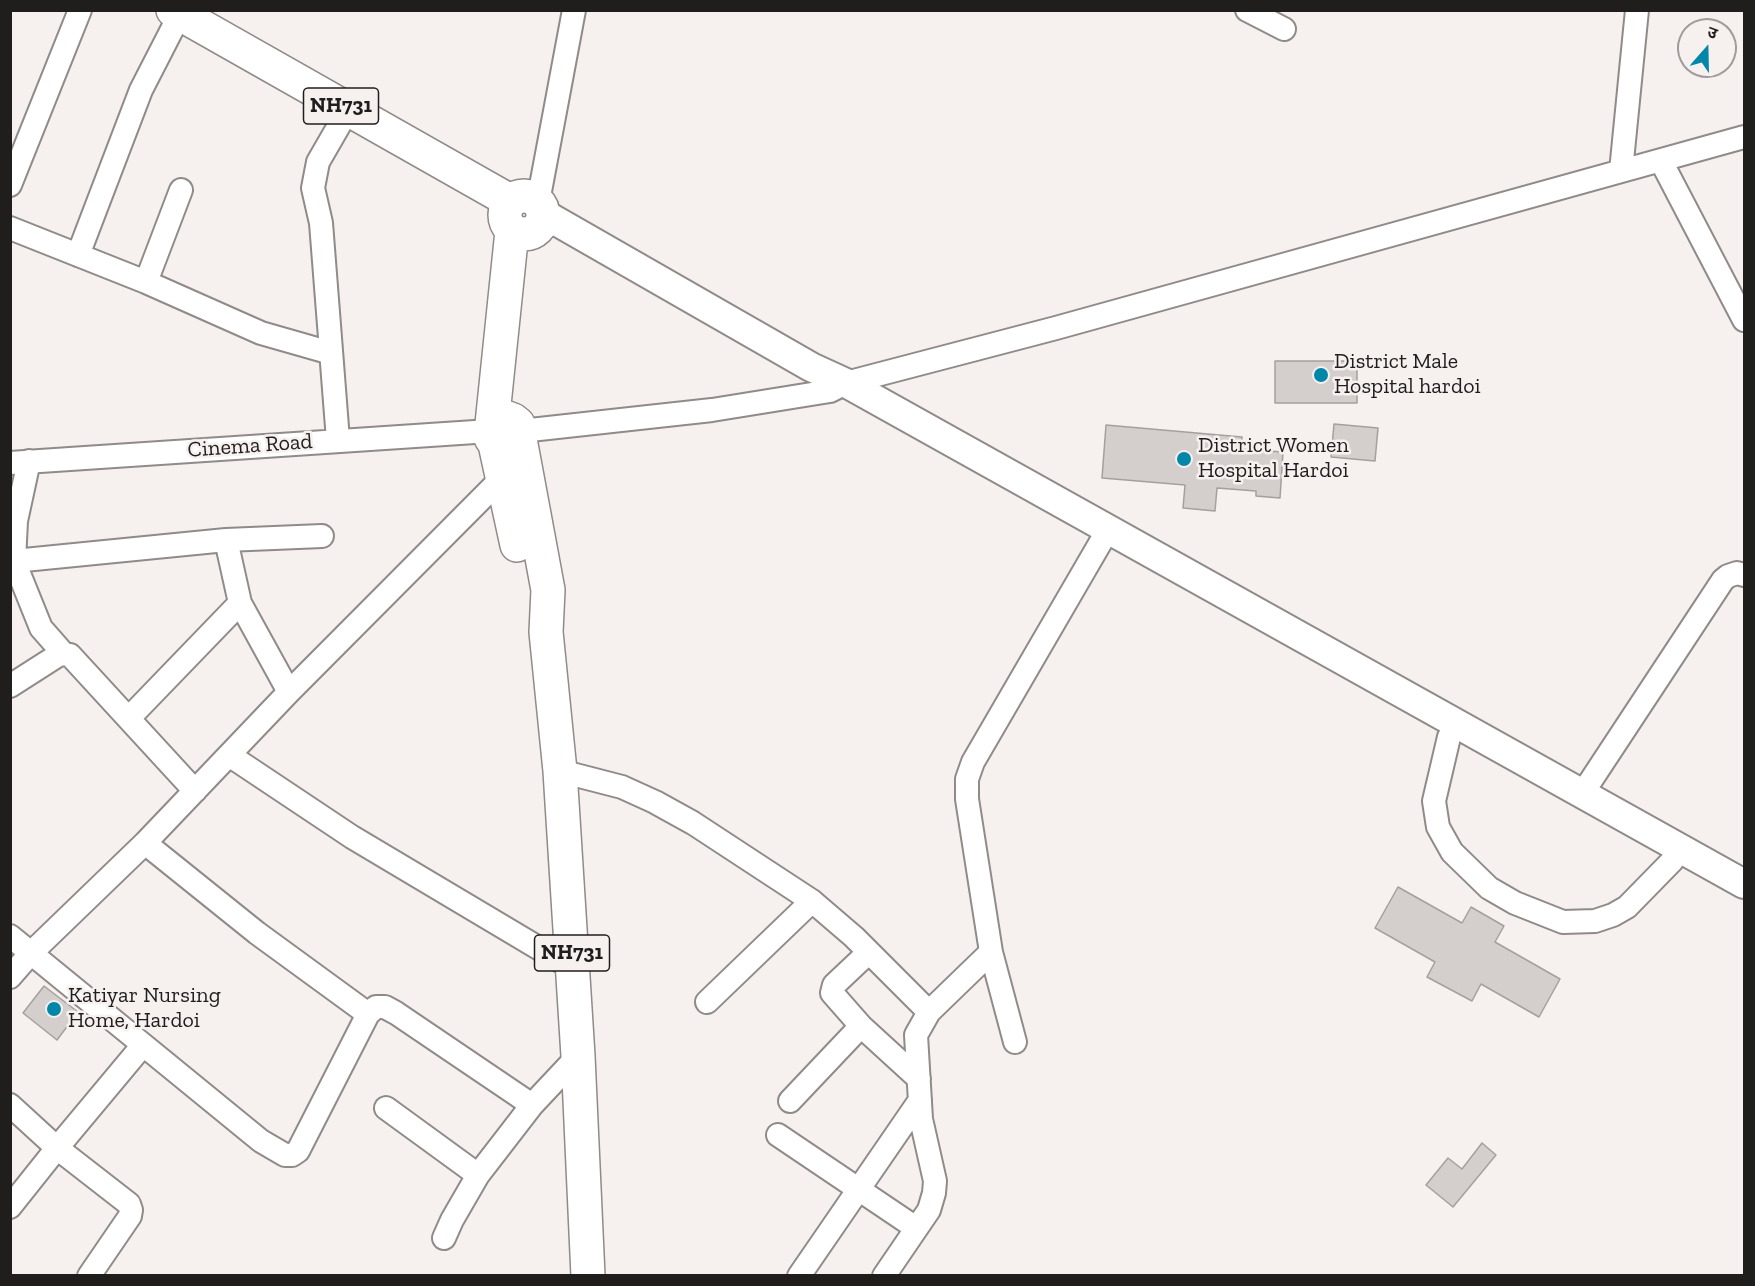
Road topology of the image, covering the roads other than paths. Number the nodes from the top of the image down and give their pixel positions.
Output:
1 (80, 10) edge
2 (560, 10) edge
3 (574, 10) edge
4 (1247, 10) edge
5 (1637, 10) edge
6 (177, 12) edge
7 (1284, 29) dead end
8 (348, 110) junction
9 (1744, 137) edge
10 (17, 147) edge
11 (1661, 160) junction
12 (1622, 171) junction
13 (10, 185) edge
14 (181, 190) dead end
15 (527, 213) junction
16 (10, 228) edge
17 (78, 255) junction
18 (146, 282) junction
19 (1744, 320) edge
20 (332, 353) junction
21 (838, 387) junction
22 (505, 431) junction
23 (338, 441) junction
24 (20, 462) edge
25 (502, 478) junction
26 (322, 536) dead end
27 (226, 540) junction
28 (1102, 540) junction
29 (14, 561) junction
30 (1744, 575) edge
31 (240, 603) junction
32 (546, 632) junction
33 (63, 653) junction
34 (10, 686) edge
35 (289, 692) junction
36 (129, 718) junction
37 (1449, 737) junction
38 (229, 755) junction
39 (560, 771) junction
40 (195, 791) junction
41 (1582, 794) junction
42 (145, 843) junction
43 (1672, 861) junction
44 (1744, 884) edge
45 (812, 901) junction
46 (1744, 901) edge
47 (10, 936) edge
48 (869, 951) junction
49 (991, 952) junction
50 (30, 954) junction
51 (573, 968) junction
52 (10, 976) edge
53 (707, 1002) dead end
54 (929, 1012) junction
55 (368, 1014) junction
56 (861, 1026) junction
57 (1015, 1042) dead end
58 (143, 1045) junction
59 (578, 1056) junction
60 (919, 1090) junction
61 (790, 1101) dead end
62 (10, 1105) edge
63 (532, 1105) junction
64 (386, 1108) dead end
65 (778, 1135) dead end
66 (57, 1148) junction
67 (478, 1175) junction
68 (858, 1189) junction
69 (10, 1207) edge
70 (916, 1228) junction
71 (444, 1238) dead end
72 (89, 1275) edge
73 (588, 1275) edge
74 (799, 1275) edge
75 (884, 1275) edge

1 - 10 street
2 - 15 street
3 - 15 street
4 - 7 street
5 - 12 street
6 - 8 highway, NH731
6 - 17 street
8 - 15 highway, NH731
8 - 20 street
9 - 11 street, Cinema Road
10 - 13 street
11 - 12 street, Cinema Road
11 - 19 street
12 - 21 street, Cinema Road
14 - 18 street
15 - 21 main road
15 - 22 highway, NH731
16 - 17 street
17 - 18 street
18 - 20 street
20 - 23 street
21 - 22 street, Cinema Road
21 - 28 main road
21 - 41 main road
22 - 23 street, Cinema Road
22 - 25 highway, NH731
22 - 32 highway, NH731
23 - 24 street, Cinema Road
24 - 29 street
25 - 32 highway, NH731
25 - 35 street
26 - 27 street
27 - 29 street
27 - 31 street
28 - 37 main road
28 - 49 street
29 - 33 street
30 - 41 street
31 - 35 street
31 - 36 street
32 - 39 highway, NH731
33 - 34 street
33 - 36 street
35 - 38 street
36 - 40 street
37 - 43 main road
37 - 43 street
38 - 40 street
38 - 51 street
39 - 45 street
39 - 51 highway, NH731
40 - 42 street
41 - 44 main road
42 - 50 street
42 - 55 street
43 - 46 main road
45 - 48 street
45 - 53 street
47 - 50 street
48 - 54 street
48 - 56 street
49 - 54 street
49 - 57 street
50 - 52 street
50 - 58 street
51 - 59 highway, NH731
54 - 60 street
55 - 58 street
55 - 63 street
56 - 60 street
56 - 61 street
58 - 66 street
59 - 63 street
59 - 73 highway, NH731
60 - 68 street
60 - 70 street
62 - 66 street
63 - 67 street
64 - 67 street
65 - 68 street
66 - 69 street
66 - 72 street
67 - 71 street
68 - 70 street
68 - 74 street
70 - 75 street

